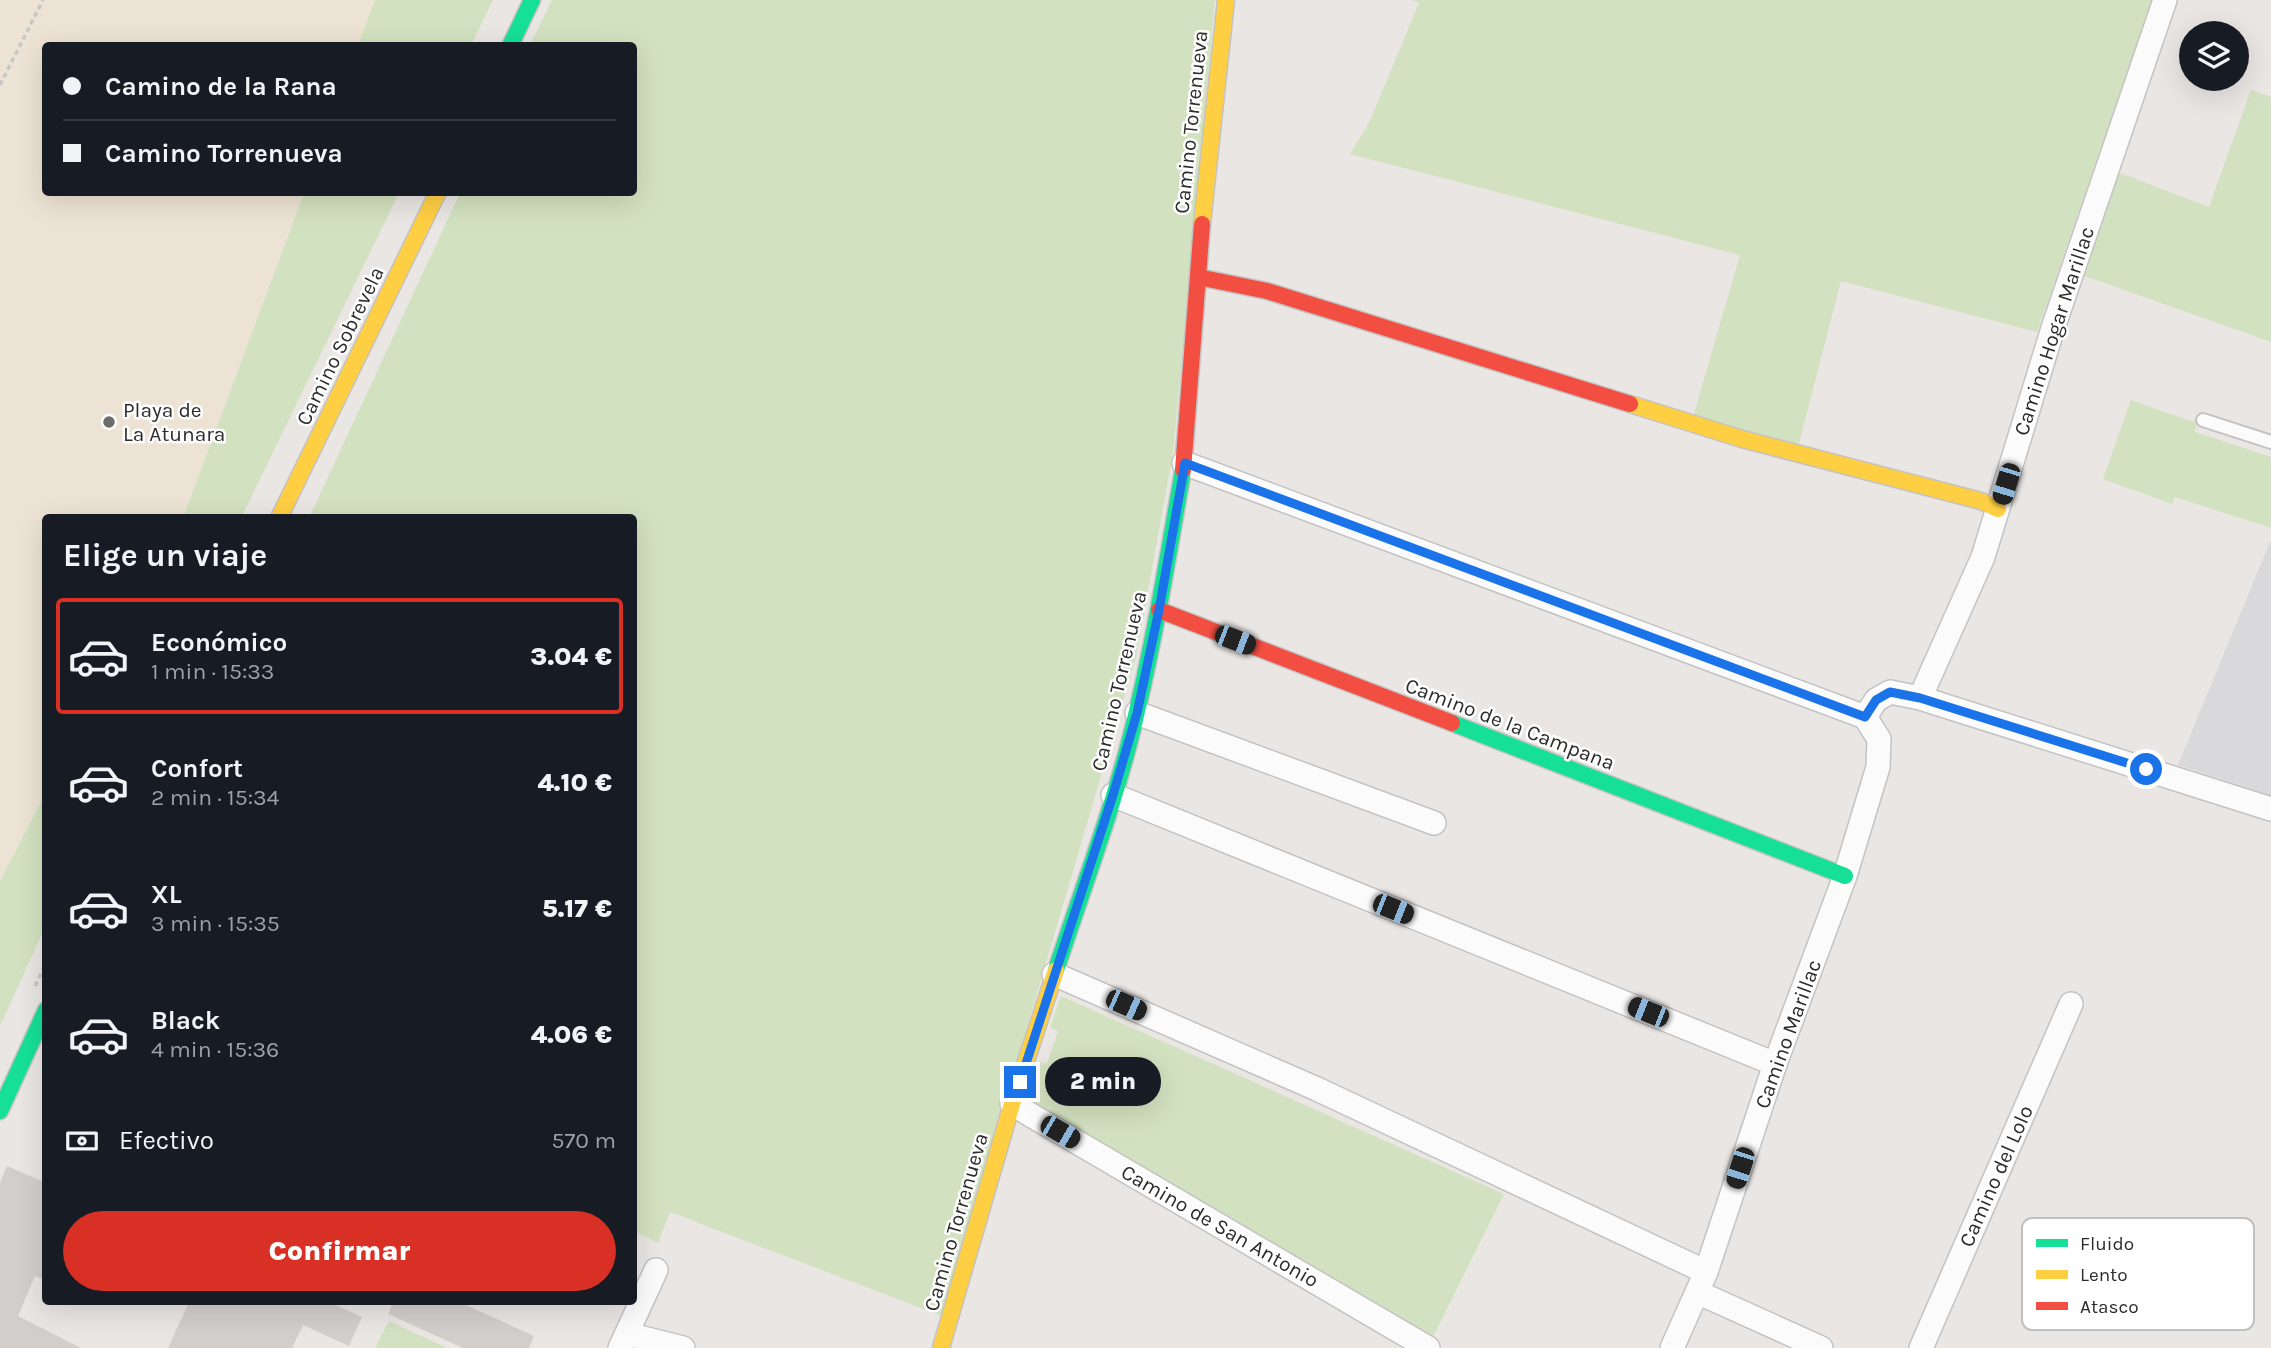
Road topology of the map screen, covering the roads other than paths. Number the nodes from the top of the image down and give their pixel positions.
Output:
1 (532, 0) edge
2 (1226, 0) edge
3 (2165, 0) edge
4 (512, 42) edge
5 (436, 196) edge
6 (1198, 277) junction
7 (2203, 420) dead end
8 (2271, 442) edge
9 (1185, 463) junction
10 (1998, 509) junction
11 (281, 514) edge
12 (1159, 610) junction
13 (1920, 698) junction
14 (1137, 713) junction
15 (1865, 717) junction
16 (1113, 795) junction
17 (2271, 809) edge
18 (1434, 823) dead end
19 (1845, 876) junction
20 (1054, 974) junction
21 (2071, 1004) dead end
22 (42, 1019) edge
23 (1775, 1064) junction
24 (1012, 1104) junction
25 (0, 1111) edge
26 (656, 1270) dead end
27 (1701, 1282) junction
28 (624, 1341) edge
29 (682, 1348) edge
30 (941, 1348) edge
31 (1428, 1348) edge
32 (1672, 1348) edge
33 (1821, 1348) edge
34 (1921, 1348) edge

1 - 4 street
2 - 6 street, Camino Torrenueva
3 - 10 street, Camino Hogar Marillac
5 - 11 street, Camino Sobrevela
6 - 9 street, Camino Torrenueva
6 - 10 street
7 - 8 lane
9 - 12 street, Camino Torrenueva
9 - 15 street
10 - 13 street, Camino Hogar Marillac
12 - 14 street, Camino Torrenueva
12 - 19 street, Camino de la Campana
13 - 15 street
13 - 17 street
14 - 16 street, Camino Torrenueva
14 - 18 street
15 - 19 street, Camino Marillac
16 - 20 street, Camino Torrenueva
16 - 23 street
19 - 23 street, Camino Marillac
20 - 24 street, Camino Torrenueva
20 - 27 street
21 - 34 street, Camino del Lolo
22 - 25 street
23 - 27 street, Camino Marillac
24 - 30 street, Camino Torrenueva
24 - 31 street, Camino de San Antonio
26 - 28 street
27 - 32 street, Camino Marillac
27 - 33 street
28 - 29 street

